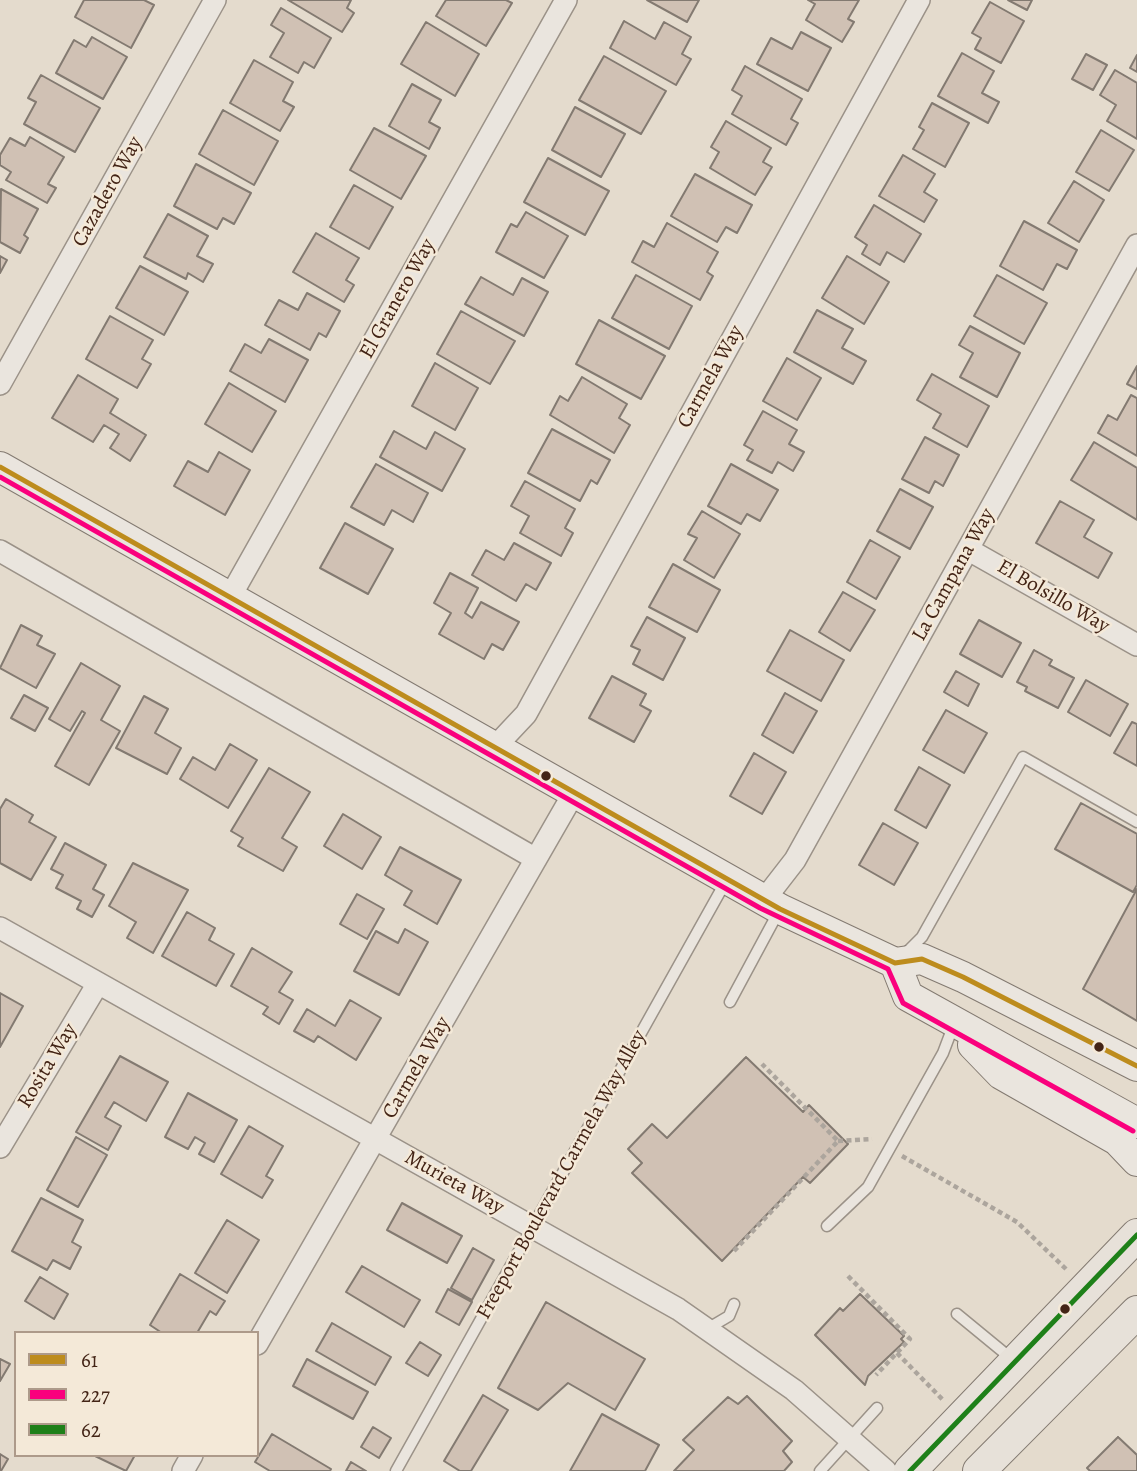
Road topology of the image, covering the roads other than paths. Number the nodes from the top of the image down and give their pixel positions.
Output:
1 (215, 0) edge
2 (566, 0) edge
3 (919, 0) edge
4 (1137, 246) edge
5 (0, 384) edge
6 (0, 467) edge
7 (969, 550) junction
8 (0, 551) edge
9 (230, 597) junction
10 (1137, 645) edge
11 (495, 747) junction
12 (575, 791) junction
13 (1137, 822) edge
14 (536, 859) junction
15 (727, 880) junction
16 (772, 905) junction
17 (0, 928) edge
18 (895, 963) junction
19 (97, 985) junction
20 (730, 1002) dead end
21 (954, 1024) junction
22 (1137, 1066) edge
23 (1137, 1124) edge
24 (375, 1140) junction
25 (0, 1147) edge
26 (1137, 1161) edge
27 (533, 1226) junction
28 (827, 1226) dead end
29 (1137, 1235) edge
30 (734, 1304) dead end
31 (1137, 1312) edge
32 (957, 1314) dead end
33 (707, 1329) junction
34 (259, 1341) edge
35 (1013, 1360) junction
36 (877, 1408) dead end
37 (851, 1440) junction
38 (396, 1471) edge
39 (820, 1471) edge
40 (886, 1471) edge
41 (910, 1471) edge
42 (979, 1471) edge

1 - 5 street, Cazadero Way
2 - 9 street, El Granero Way
3 - 11 street, Carmela Way
4 - 7 street, La Campana Way
6 - 9 main road
7 - 10 street, El Bolsillo Way
7 - 16 street, La Campana Way
8 - 14 street
9 - 11 main road
11 - 12 main road
12 - 14 street, Carmela Way
12 - 15 main road
13 - 18 lane
14 - 24 street, Carmela Way
15 - 16 main road
15 - 27 lane, Freeport Boulevard Carmela Way Alley
16 - 18 main road
16 - 20 lane
17 - 19 street, Murieta Way
18 - 21 main road
18 - 22 main road
19 - 24 street, Murieta Way
19 - 25 street, Rosita Way
21 - 23 main road
21 - 26 main road
21 - 28 lane
24 - 27 street, Murieta Way
24 - 34 street, Carmela Way
27 - 33 street, Murieta Way
27 - 38 lane, Freeport Boulevard Carmela Way Alley
29 - 35 main road
30 - 33 lane
31 - 42 main road
32 - 35 lane
33 - 37 street, Murieta Way
35 - 41 main road
36 - 37 lane
37 - 39 lane
37 - 40 street, Murieta Way

